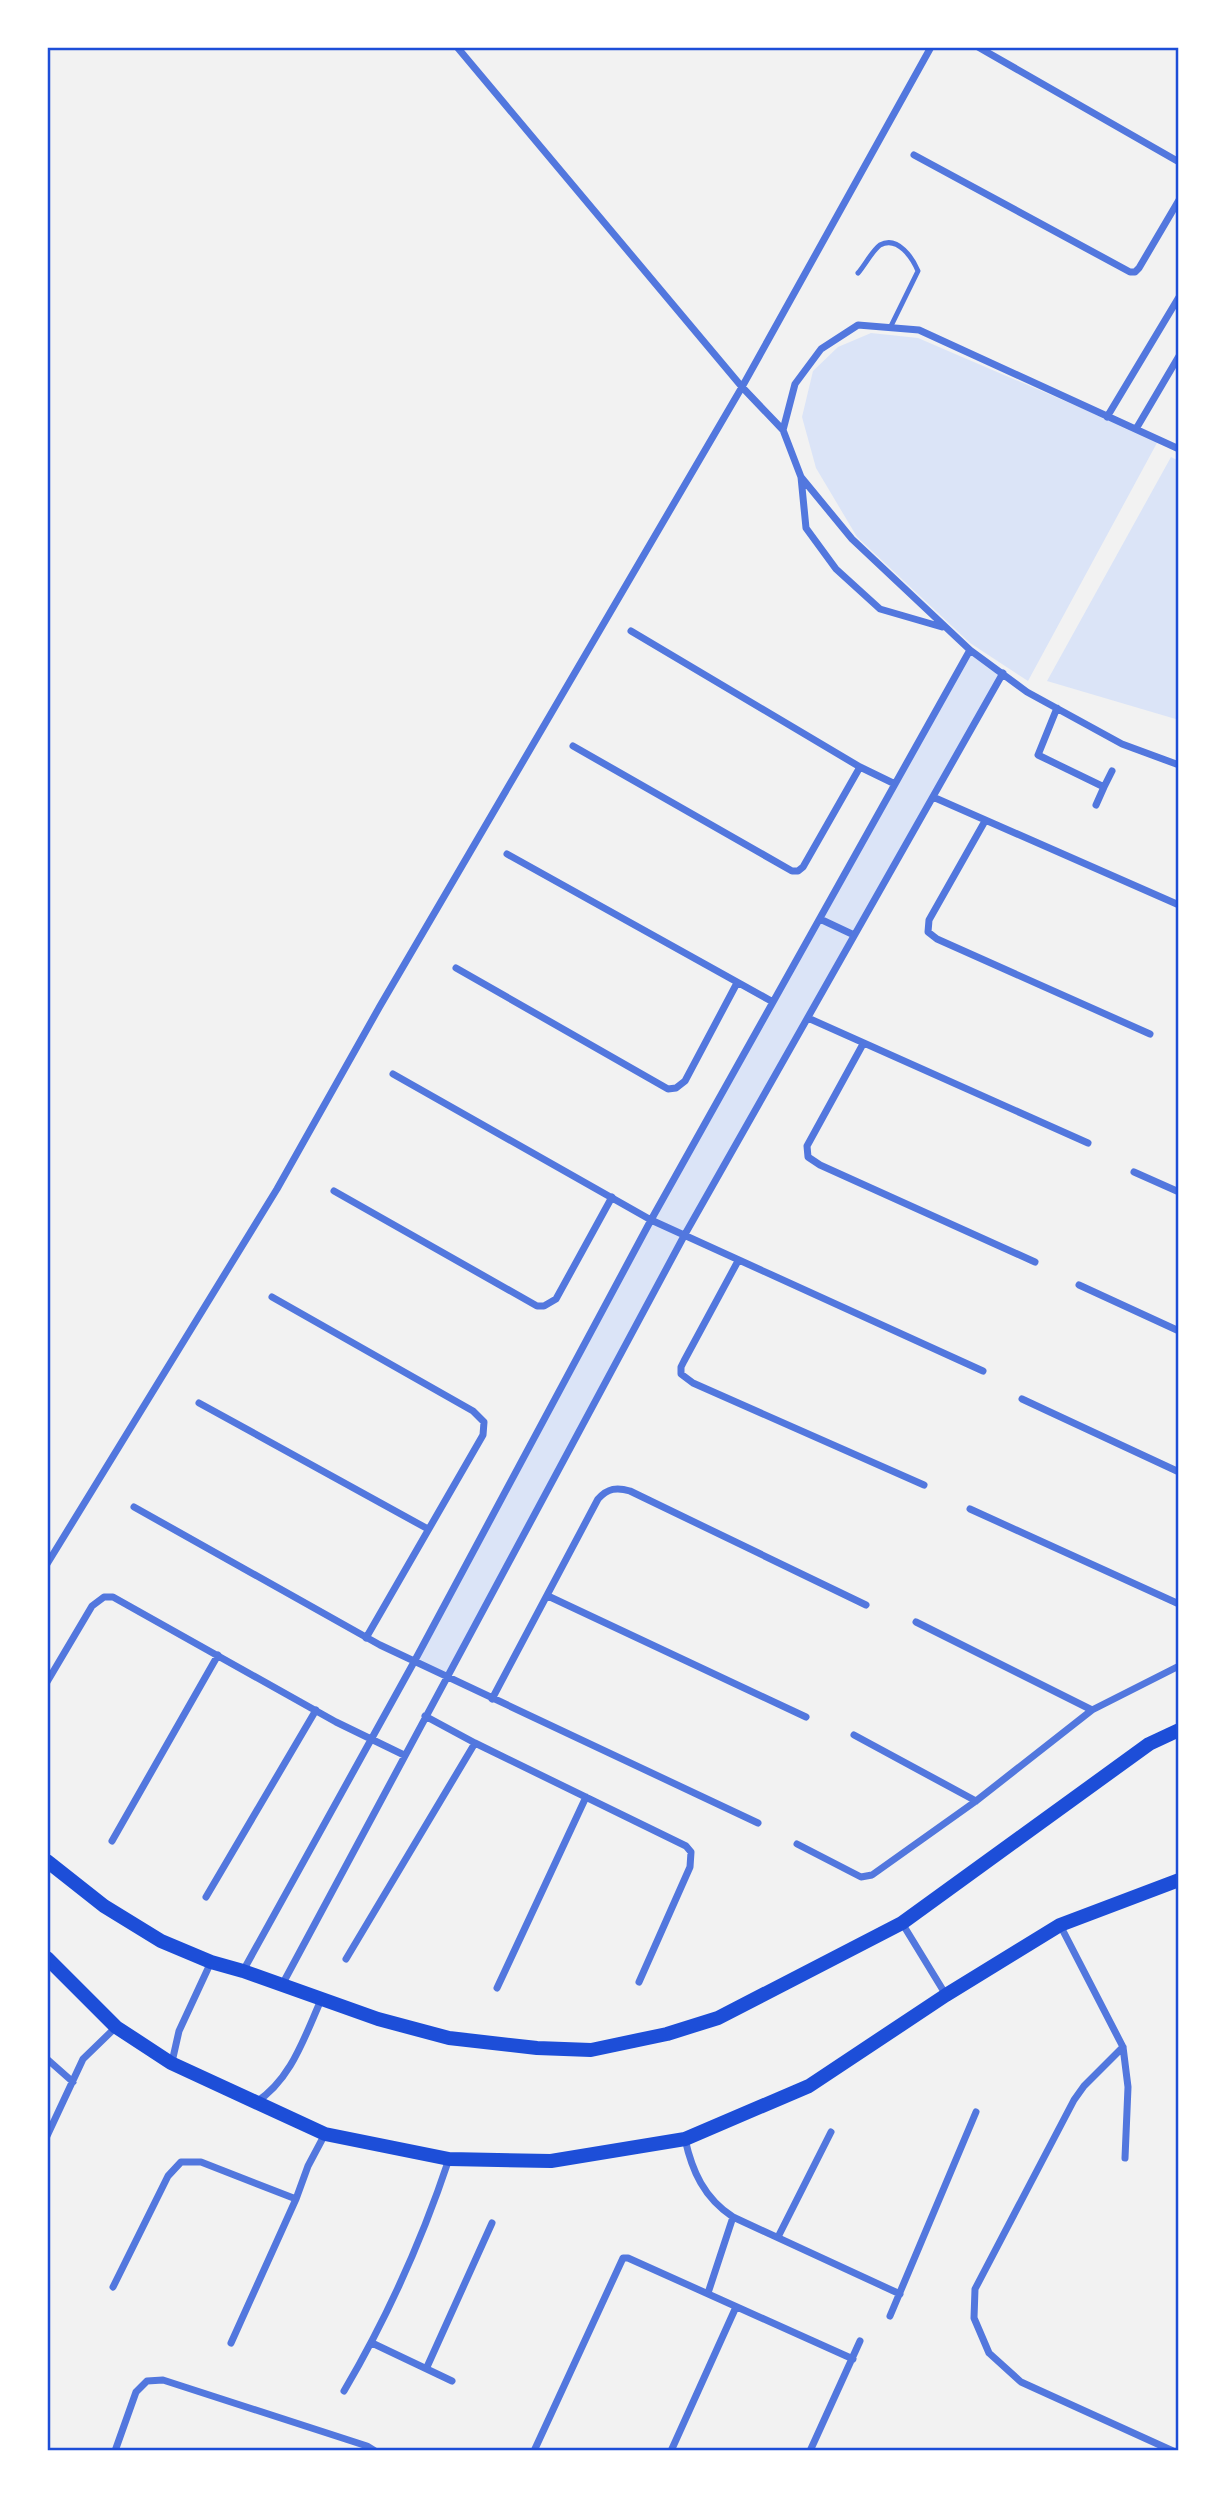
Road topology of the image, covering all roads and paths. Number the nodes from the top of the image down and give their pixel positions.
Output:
1 (457, 47) edge
2 (931, 47) edge
3 (978, 47) edge
4 (914, 155) dead end
5 (1179, 162) edge
6 (1179, 200) edge
7 (859, 273) dead end
8 (1179, 297) edge
9 (890, 328) junction
10 (1179, 356) edge
11 (742, 387) junction
12 (1107, 417) junction
13 (1136, 429) junction
14 (783, 430) junction
15 (1179, 450) edge
16 (801, 477) junction
17 (946, 628) junction
18 (631, 631) dead end
19 (970, 650) junction
20 (1003, 673) junction
21 (1058, 708) junction
22 (573, 746) dead end
23 (1179, 765) edge
24 (860, 767) junction
25 (1112, 771) dead end
26 (895, 784) junction
27 (1104, 787) junction
28 (933, 797) junction
29 (1096, 804) dead end
30 (985, 821) junction
31 (507, 854) dead end
32 (1179, 905) edge
33 (820, 919) junction
34 (855, 935) junction
35 (456, 968) dead end
36 (737, 983) junction
37 (773, 1002) junction
38 (808, 1018) junction
39 (1150, 1034) dead end
40 (863, 1044) junction
41 (393, 1074) dead end
42 (1088, 1143) dead end
43 (1134, 1172) dead end
44 (334, 1191) dead end
45 (1179, 1192) edge
46 (612, 1197) junction
47 (651, 1220) junction
48 (684, 1236) junction
49 (738, 1261) junction
50 (1035, 1262) dead end
51 (1079, 1285) dead end
52 (272, 1297) dead end
53 (1179, 1331) edge
54 (983, 1371) dead end
55 (1023, 1399) dead end
56 (199, 1403) dead end
57 (1179, 1472) edge
58 (924, 1485) dead end
59 (134, 1507) dead end
60 (971, 1509) dead end
61 (428, 1530) junction
62 (47, 1564) edge
63 (548, 1595) junction
64 (1179, 1604) edge
65 (866, 1605) dead end
66 (916, 1622) dead end
67 (366, 1638) junction
68 (218, 1655) junction
69 (414, 1662) junction
70 (1179, 1666) edge
71 (446, 1678) junction
72 (47, 1682) edge
73 (492, 1699) junction
74 (316, 1710) junction
75 (1092, 1710) junction
76 (425, 1716) junction
77 (806, 1717) dead end
78 (1179, 1730) edge
79 (854, 1735) dead end
80 (372, 1739) junction
81 (475, 1743) junction
82 (404, 1755) junction
83 (586, 1797) junction
84 (976, 1801) junction
85 (758, 1823) dead end
86 (112, 1841) dead end
87 (797, 1844) dead end
88 (47, 1861) edge
89 (1179, 1880) edge
90 (206, 1896) dead end
91 (902, 1923) junction
92 (1060, 1925) junction
93 (47, 1958) edge
94 (346, 1959) dead end
95 (211, 1962) junction
96 (243, 1971) junction
97 (639, 1982) dead end
98 (282, 1984) junction
99 (498, 1988) dead end
100 (946, 1995) junction
101 (321, 2000) junction
102 (116, 2027) junction
103 (1123, 2047) junction
104 (47, 2059) edge
105 (171, 2063) junction
106 (73, 2082) junction
107 (254, 2103) junction
108 (976, 2112) dead end
109 (831, 2132) dead end
110 (325, 2134) junction
111 (47, 2136) edge
112 (685, 2139) junction
113 (1125, 2158) dead end
114 (449, 2159) junction
115 (296, 2199) junction
116 (733, 2217) junction
117 (492, 2223) dead end
118 (778, 2237) junction
119 (113, 2287) dead end
120 (708, 2293) junction
121 (900, 2294) junction
122 (736, 2307) junction
123 (890, 2316) dead end
124 (860, 2341) dead end
125 (231, 2343) dead end
126 (372, 2343) junction
127 (853, 2359) junction
128 (427, 2367) junction
129 (452, 2381) dead end
130 (344, 2391) dead end
131 (116, 2451) edge
132 (374, 2451) edge
133 (534, 2451) edge
134 (671, 2451) edge
135 (810, 2451) edge
136 (1173, 2451) edge

1 - 11 street
2 - 11 street
3 - 5 street
4 - 6 street
7 - 9 lane
8 - 12 street
9 - 12 street
9 - 14 street
10 - 13 street
11 - 14 street
11 - 62 street
12 - 13 street
13 - 15 street
14 - 16 street
16 - 17 street
16 - 17 street
17 - 19 street
18 - 24 street
19 - 20 street
19 - 26 street
20 - 21 street
20 - 28 street
21 - 23 street
21 - 27 street
22 - 24 street
24 - 26 street
25 - 27 street
26 - 33 street
27 - 29 street
28 - 30 street
28 - 34 street
30 - 32 street
30 - 39 street
31 - 36 street
33 - 34 street
33 - 37 street
34 - 38 street
35 - 36 street
36 - 37 street
37 - 47 street
38 - 40 street
38 - 48 street
40 - 42 street
40 - 50 street
41 - 46 street
43 - 45 street
44 - 46 street
46 - 47 street
47 - 48 street
47 - 69 street
48 - 49 street
48 - 71 street
49 - 54 street
49 - 58 street
51 - 53 street
52 - 61 street
55 - 57 street
56 - 61 street
59 - 67 street
60 - 64 street
61 - 67 street
63 - 65 street
63 - 73 street
63 - 77 street
66 - 75 street
67 - 69 street
68 - 72 street
68 - 74 street
68 - 86 street
69 - 71 street
69 - 80 street
70 - 75 street
71 - 73 street
71 - 76 street
73 - 85 street
74 - 80 street
74 - 90 street
75 - 84 street
76 - 81 street
76 - 82 street
78 - 91 main road
79 - 84 street
80 - 82 street
80 - 96 street
81 - 83 street
81 - 94 street
82 - 98 street
83 - 97 street
83 - 99 street
84 - 87 street
88 - 95 main road
89 - 92 main road
91 - 100 street
91 - 101 main road
92 - 100 main road
92 - 103 street
93 - 102 main road
95 - 96 main road
95 - 105 street
96 - 98 main road
98 - 101 main road
100 - 112 main road
101 - 107 street
102 - 105 main road
102 - 106 street
103 - 113 street
103 - 136 street
104 - 106 street
105 - 107 main road
106 - 111 street
107 - 110 main road
108 - 121 street
109 - 118 street
110 - 114 main road
110 - 115 street
112 - 114 main road
112 - 116 street
114 - 126 street
115 - 119 street
115 - 125 street
116 - 118 street
116 - 120 street
117 - 128 street
118 - 121 street
120 - 122 street
120 - 133 street
121 - 123 street
122 - 127 street
122 - 134 street
124 - 127 street
126 - 128 street
126 - 130 street
127 - 135 street
128 - 129 street
131 - 132 street

